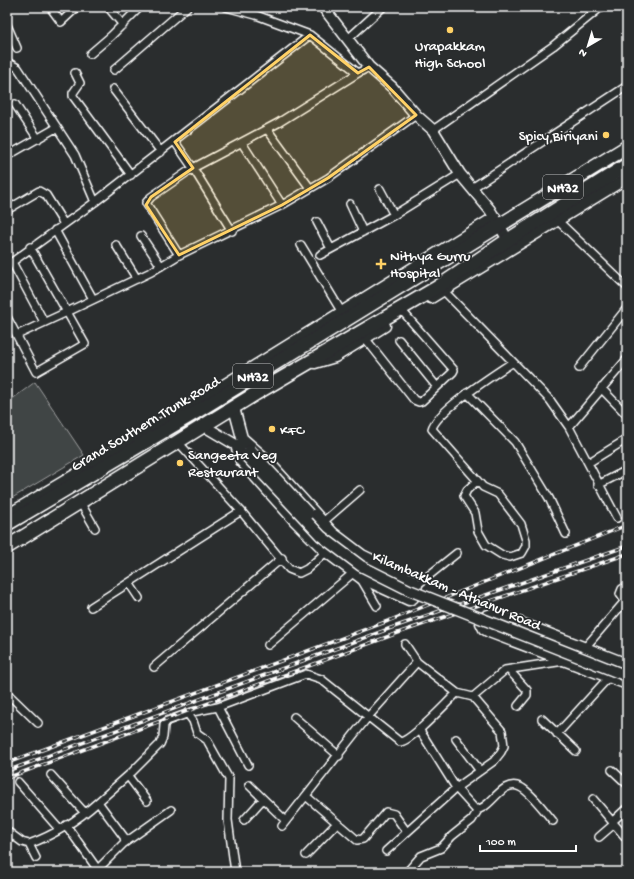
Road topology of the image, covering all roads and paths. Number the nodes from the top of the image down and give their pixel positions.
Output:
1 (50, 7) edge
2 (77, 7) edge
3 (108, 7) edge
4 (140, 7) edge
5 (187, 7) edge
6 (226, 7) edge
7 (323, 7) edge
8 (383, 7) edge
9 (601, 7) edge
10 (7, 25) edge
11 (123, 25) junction
12 (310, 36) junction
13 (348, 39) junction
14 (17, 48) dead end
15 (90, 54) dead end
16 (7, 62) edge
17 (369, 67) junction
18 (114, 70) dead end
19 (75, 72) dead end
20 (358, 73) junction
21 (627, 86) edge
22 (112, 89) dead end
23 (16, 104) dead end
24 (416, 115) junction
25 (56, 128) junction
26 (267, 129) junction
27 (433, 130) junction
28 (38, 139) junction
29 (175, 142) junction
30 (242, 143) junction
31 (627, 147) edge
32 (161, 152) junction
33 (7, 156) edge
34 (627, 165) edge
35 (194, 168) junction
36 (460, 174) junction
37 (131, 175) junction
38 (627, 178) edge
39 (310, 188) junction
40 (472, 188) junction
41 (380, 189) dead end
42 (95, 202) junction
43 (350, 204) dead end
44 (282, 205) junction
45 (7, 210) edge
46 (394, 215) junction
47 (554, 217) junction
48 (317, 222) dead end
49 (496, 222) junction
50 (64, 224) junction
51 (55, 230) junction
52 (232, 231) junction
53 (363, 232) junction
54 (141, 236) dead end
55 (508, 240) junction
56 (116, 245) dead end
57 (301, 245) dead end
58 (30, 247) junction
59 (331, 249) junction
60 (179, 255) junction
61 (320, 255) dead end
62 (9, 263) edge
63 (161, 266) junction
64 (137, 279) junction
65 (627, 287) edge
66 (444, 291) junction
67 (93, 299) junction
68 (627, 308) edge
69 (340, 311) junction
70 (67, 312) junction
71 (404, 314) junction
72 (7, 317) edge
73 (44, 322) junction
74 (17, 335) junction
75 (365, 338) junction
76 (399, 340) dead end
77 (627, 359) edge
78 (513, 362) junction
79 (302, 367) junction
80 (579, 368) dead end
81 (437, 387) junction
82 (601, 388) junction
83 (467, 393) junction
84 (234, 408) junction
85 (627, 415) edge
86 (204, 426) junction
87 (569, 427) junction
88 (627, 438) edge
89 (178, 442) junction
90 (239, 442) junction
91 (247, 453) junction
92 (588, 463) junction
93 (627, 470) edge
94 (477, 481) junction
95 (598, 485) junction
96 (360, 490) dead end
97 (80, 502) junction
98 (241, 511) junction
99 (7, 515) edge
100 (617, 518) dead end
101 (323, 522) junction
102 (7, 524) edge
103 (95, 528) dead end
104 (566, 534) dead end
105 (7, 547) edge
106 (326, 552) junction
107 (457, 553) dead end
108 (282, 558) junction
109 (357, 576) junction
110 (129, 583) junction
111 (417, 584) junction
112 (627, 586) edge
113 (139, 598) dead end
114 (626, 602) edge
115 (377, 606) dead end
116 (90, 607) dead end
117 (405, 644) dead end
118 (268, 645) dead end
119 (586, 649) junction
120 (566, 660) junction
121 (417, 662) junction
122 (627, 664) edge
123 (154, 667) dead end
124 (627, 669) edge
125 (509, 670) junction
126 (627, 676) edge
127 (610, 677) junction
128 (627, 684) edge
129 (7, 692) edge
130 (457, 693) junction
131 (473, 697) junction
132 (518, 706) dead end
133 (218, 708) junction
134 (187, 714) junction
135 (294, 717) dead end
136 (367, 718) junction
137 (542, 719) dead end
138 (38, 724) dead end
139 (419, 730) junction
140 (557, 734) junction
141 (456, 739) dead end
142 (576, 751) dead end
143 (339, 756) junction
144 (248, 765) dead end
145 (612, 770) dead end
146 (480, 771) junction
147 (51, 775) dead end
148 (128, 776) junction
149 (18, 782) dead end
150 (627, 784) edge
151 (249, 785) dead end
152 (456, 788) junction
153 (306, 796) junction
154 (263, 799) junction
155 (593, 800) dead end
156 (147, 801) dead end
157 (98, 802) junction
158 (627, 808) edge
159 (171, 810) dead end
160 (478, 810) junction
161 (85, 813) junction
162 (244, 820) dead end
163 (553, 821) dead end
164 (613, 822) junction
165 (337, 823) junction
166 (66, 825) junction
167 (59, 829) junction
168 (7, 831) edge
169 (406, 831) junction
170 (599, 837) dead end
171 (627, 839) edge
172 (29, 844) junction
173 (123, 844) junction
174 (386, 851) dead end
175 (306, 855) dead end
176 (36, 858) dead end
177 (96, 871) edge
178 (235, 872) edge
179 (407, 872) edge

1 - 2 street
3 - 11 street
4 - 11 street
5 - 18 street
6 - 12 street
7 - 13 street
8 - 13 street
9 - 27 street
10 - 14 street
11 - 15 street
12 - 20 street
12 - 29 street
13 - 17 street
16 - 25 street
17 - 20 street
17 - 24 street
19 - 37 street
20 - 26 street
21 - 40 street
22 - 32 street
23 - 28 street
24 - 27 street
24 - 39 street
25 - 28 street
25 - 42 street
26 - 30 street
26 - 39 street
27 - 36 street
28 - 33 street
29 - 32 street
29 - 35 street
30 - 35 street
30 - 44 street
31 - 49 highway, Grand Southern Trunk Road / NH32
32 - 37 street
34 - 47 highway, NH32
35 - 52 street
35 - 60 street
36 - 40 street
36 - 46 street
37 - 42 street
38 - 47 street
39 - 44 street
40 - 49 street
41 - 46 street
42 - 50 street
43 - 53 street
44 - 52 street
45 - 50 street
46 - 53 street
47 - 55 highway, NH32
47 - 65 street
47 - 66 street
48 - 59 street
49 - 55 street
49 - 69 street
49 - 102 highway, Grand Southern Trunk Road / NH32
50 - 51 street
51 - 58 street
51 - 67 street
52 - 60 street
53 - 59 street
54 - 63 street
55 - 79 highway, NH32
56 - 64 street
57 - 69 street
58 - 62 street
58 - 70 street
59 - 61 street
60 - 63 street
62 - 73 street
63 - 64 street
64 - 67 street
66 - 71 street
66 - 78 street
67 - 70 street
68 - 80 street
69 - 99 street
70 - 73 street
70 - 74 street
71 - 75 street
71 - 81 street
72 - 74 street
73 - 74 street
75 - 79 street
75 - 81 street
76 - 81 street
77 - 82 street
78 - 83 street
78 - 87 street
79 - 84 highway, NH32
82 - 85 street
82 - 87 street
83 - 94 street
83 - 104 street
84 - 86 highway, NH32
84 - 90 street, Kilambakkam - Athanur Road
86 - 89 highway, NH32
86 - 90 street, Kilambakkam - Athanur Road
87 - 92 street
88 - 92 street
89 - 97 highway, NH32
89 - 98 street
90 - 91 street, Kilambakkam - Athanur Road
90 - 101 street
90 - 106 street
91 - 124 street, Kilambakkam - Athanur Road, bridge
91 - 126 street, Kilambakkam - Athanur Road, bridge
92 - 95 street
93 - 95 street
94 - 94 street
95 - 100 street
96 - 101 street
97 - 103 street
97 - 105 highway, NH32
98 - 108 street
98 - 110 street
101 - 111 street
106 - 108 street
106 - 109 street
107 - 111 street
108 - 123 street
109 - 111 street
109 - 115 street
109 - 118 street
110 - 113 street
110 - 116 street
112 - 114 street
114 - 119 street
117 - 121 street
119 - 120 street
119 - 120 street
119 - 122 street
120 - 125 street
120 - 127 street
121 - 130 street
121 - 136 street
125 - 131 street
125 - 132 street
127 - 128 street
127 - 140 street
129 - 138 street
130 - 131 street
130 - 139 street
131 - 146 street
133 - 134 street
133 - 136 street
133 - 144 street
134 - 148 street
134 - 178 street
135 - 143 street
136 - 139 street
136 - 143 street
137 - 140 street
139 - 152 street
140 - 142 street
141 - 146 street
143 - 153 street
145 - 150 street
146 - 152 street
147 - 161 street
148 - 156 street
148 - 157 street
149 - 167 street
151 - 154 street
152 - 160 street
152 - 169 street
153 - 154 street
153 - 165 street
154 - 162 street
155 - 164 street
157 - 161 street
157 - 173 street
158 - 164 street
159 - 173 street
160 - 163 street
160 - 179 street
161 - 166 street
164 - 170 street
164 - 171 street
165 - 169 street
165 - 175 street
166 - 167 street
166 - 177 street
167 - 172 street
168 - 172 street
169 - 174 street
172 - 176 street
173 - 177 street

